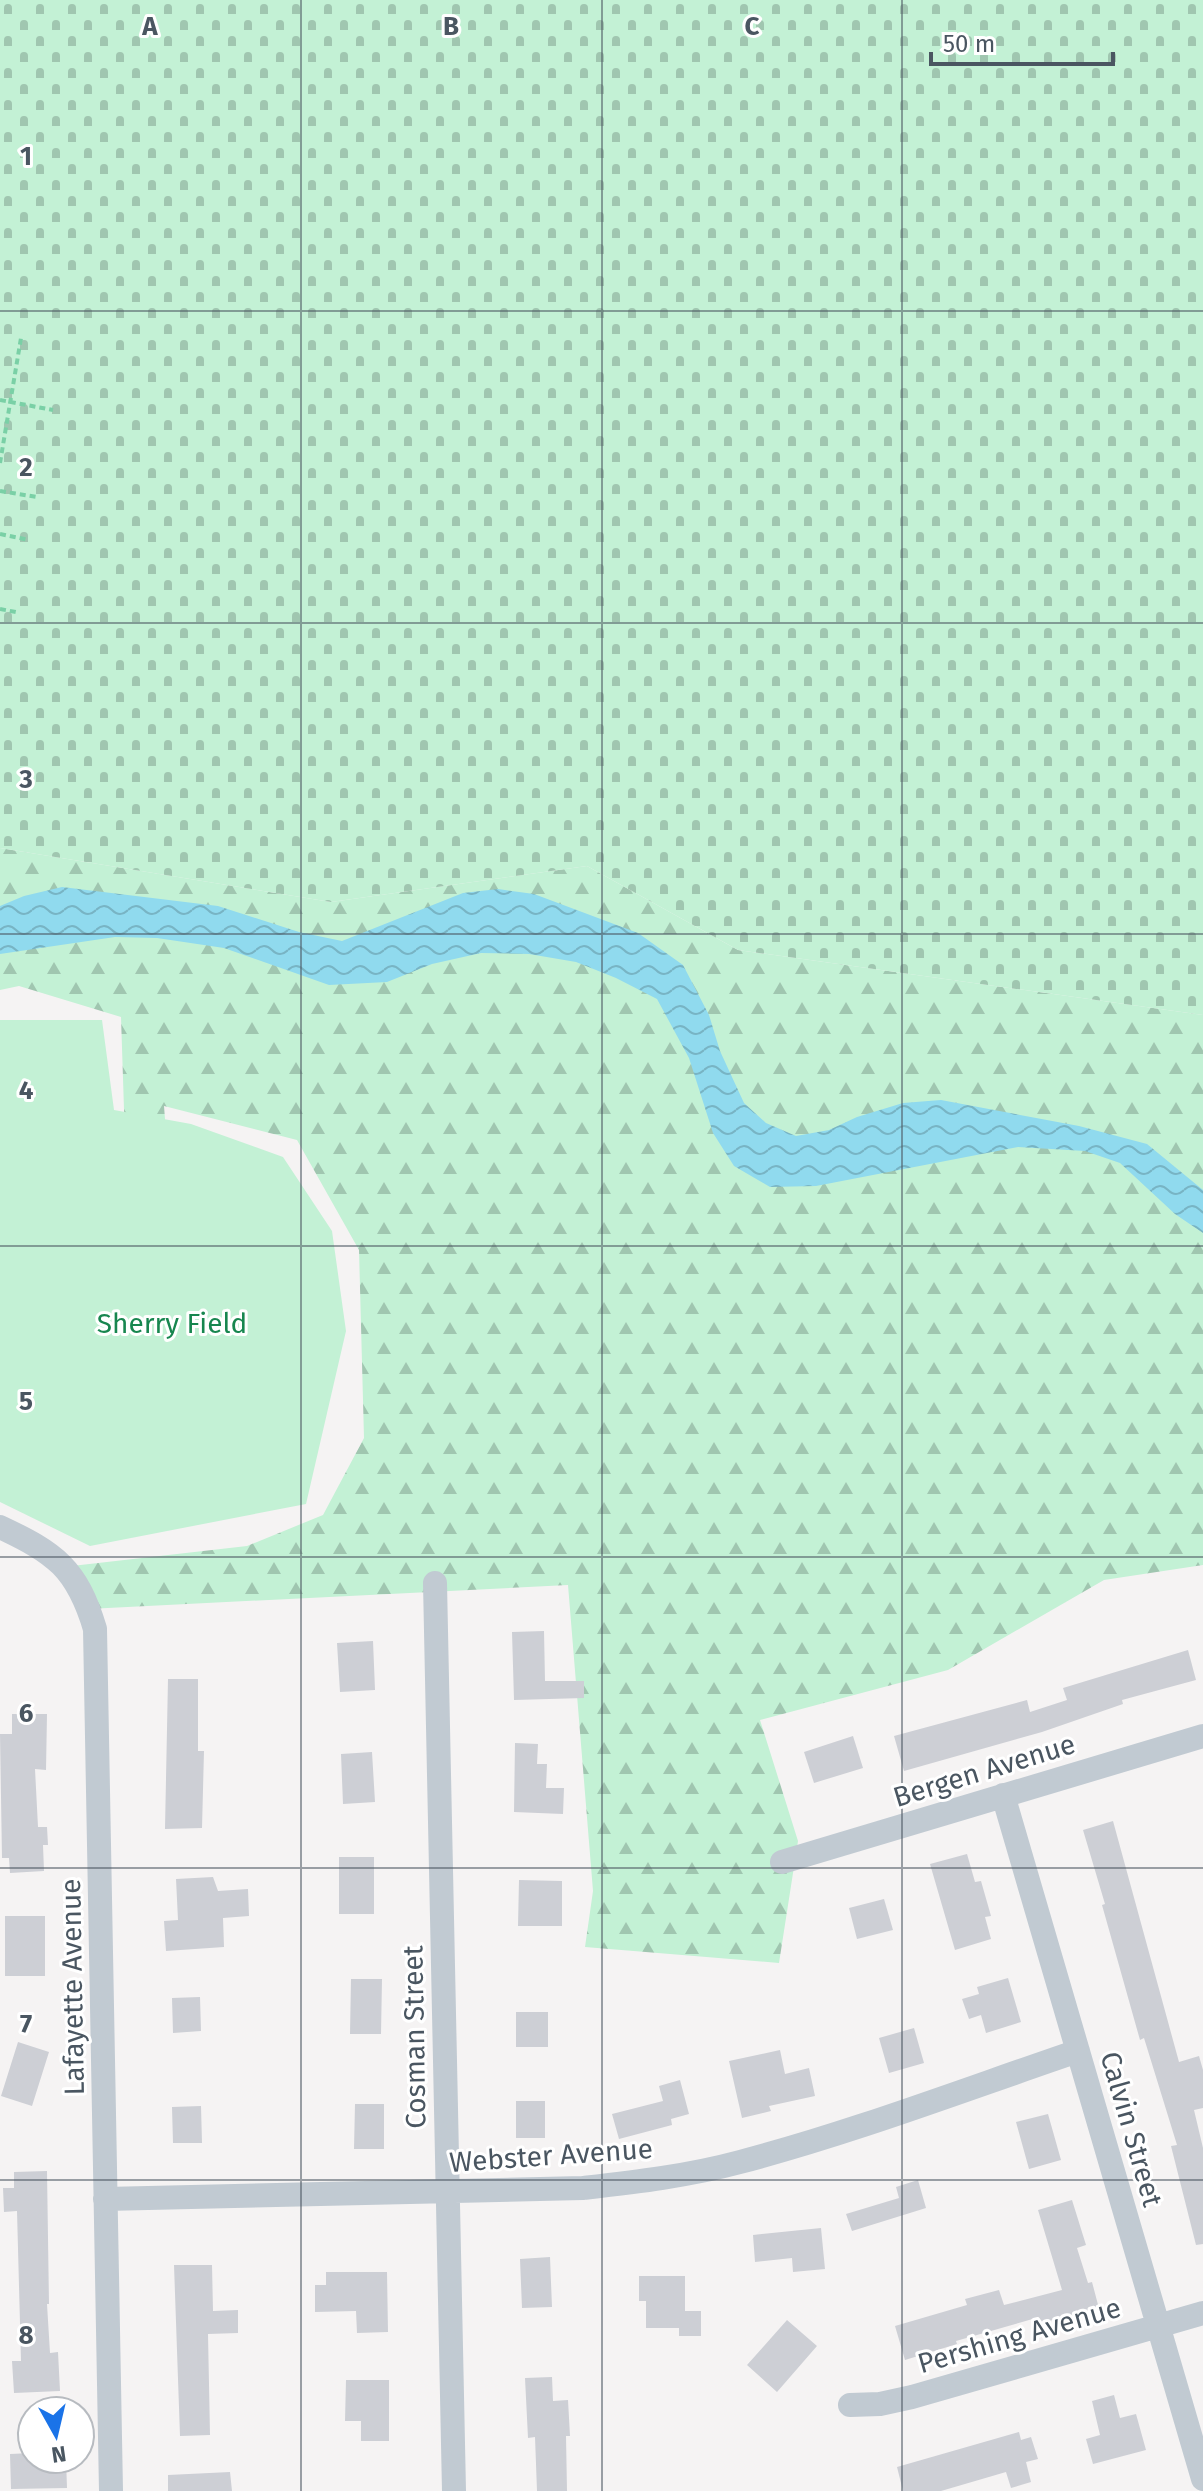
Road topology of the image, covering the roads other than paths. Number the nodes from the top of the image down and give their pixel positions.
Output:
1 (0, 1527) edge
2 (435, 1583) dead end
3 (1203, 1736) edge
4 (1003, 1795) junction
5 (782, 1862) dead end
6 (1078, 2051) junction
7 (448, 2192) junction
8 (105, 2199) junction
9 (1203, 2313) edge
10 (1158, 2326) junction
11 (850, 2405) dead end
12 (1203, 2479) edge
13 (111, 2491) edge
14 (454, 2491) edge

1 - 8 street, Lafayette Avenue
2 - 7 street, Cosman Street
3 - 4 street, Bergen Avenue
4 - 5 street, Bergen Avenue
4 - 6 street, Calvin Street
6 - 7 street, Webster Avenue
6 - 10 street, Calvin Street
7 - 8 street, Webster Avenue
7 - 14 street, Cosman Street
8 - 13 street, Lafayette Avenue
9 - 10 street, Pershing Avenue
10 - 11 street, Pershing Avenue
10 - 12 street, Calvin Street

